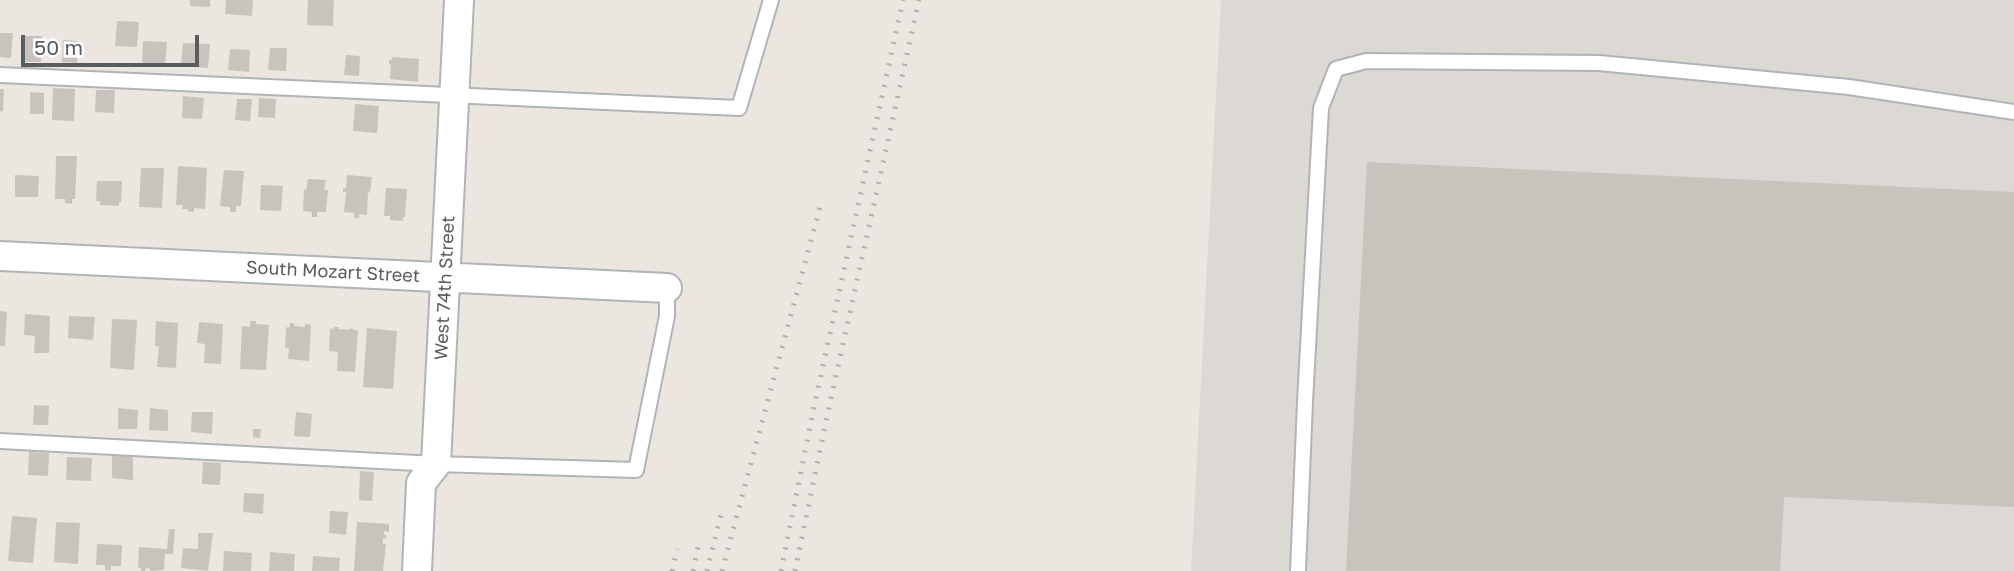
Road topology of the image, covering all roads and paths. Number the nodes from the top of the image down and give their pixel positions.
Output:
1 (459, 0) edge
2 (771, 0) edge
3 (0, 75) edge
4 (454, 95) junction
5 (2014, 112) edge
6 (0, 256) edge
7 (445, 278) junction
8 (667, 288) joint
9 (0, 441) edge
10 (436, 464) junction
11 (417, 571) edge
12 (1298, 571) edge

1 - 4 street, West 74th Street
2 - 4 lane
3 - 4 lane
4 - 7 street, West 74th Street
5 - 12 lane
6 - 7 street, South Mozart Street
7 - 8 street, South Mozart Street
7 - 10 street, West 74th Street
8 - 10 lane
9 - 10 lane
10 - 11 street, West 74th Street

